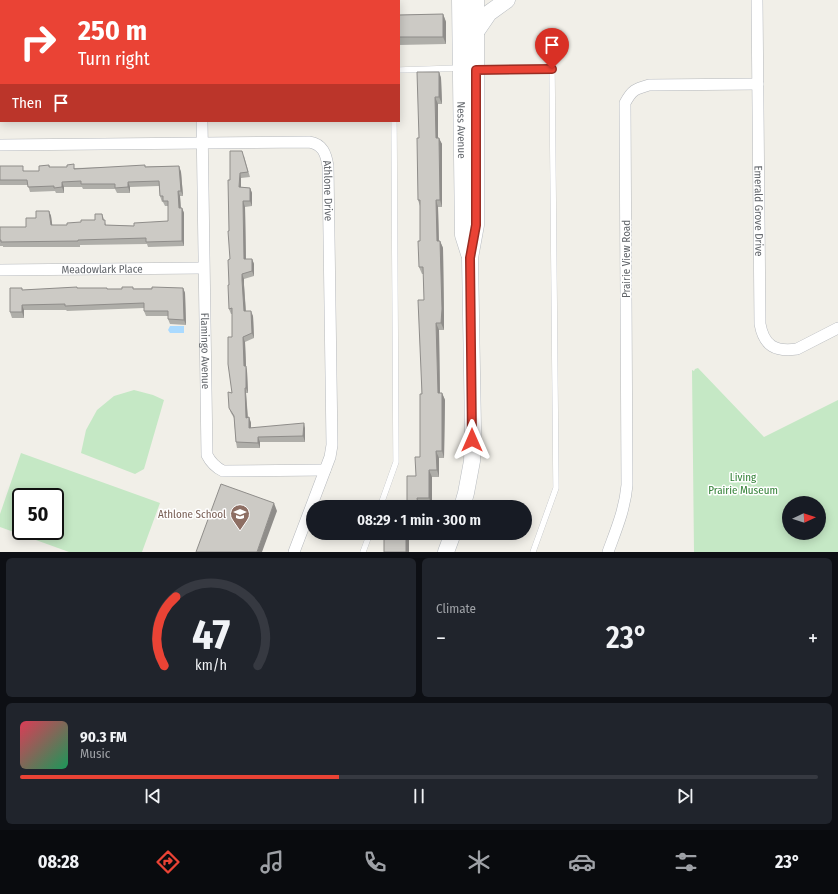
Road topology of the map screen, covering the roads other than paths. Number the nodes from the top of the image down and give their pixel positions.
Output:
1 (200, 0) edge
2 (204, 0) edge
3 (460, 0) edge
4 (476, 0) edge
5 (507, 0) edge
6 (757, 0) edge
7 (476, 32) junction
8 (460, 68) junction
9 (400, 70) edge
10 (476, 70) junction
11 (758, 84) junction
12 (202, 122) edge
13 (394, 122) edge
14 (203, 144) junction
15 (0, 145) edge
16 (470, 258) junction
17 (204, 268) junction
18 (0, 270) edge
19 (838, 328) edge
20 (325, 470) junction
21 (382, 500) edge
22 (464, 500) edge
23 (368, 540) edge
24 (450, 540) edge
25 (294, 552) edge
26 (364, 552) edge
27 (446, 552) edge
28 (533, 552) edge
29 (608, 552) edge

1 - 2 main road
3 - 8 main road, Ness Avenue
4 - 7 main road, Ness Avenue
5 - 7 main road
6 - 11 street, Emerald Grove Drive
7 - 10 main road, Ness Avenue
8 - 9 lane
8 - 16 main road, Ness Avenue
10 - 16 main road, Ness Avenue
10 - 28 lane
11 - 19 street, Emerald Grove Drive
11 - 29 street, Prairie View Road
12 - 14 street, Flamingo Avenue
13 - 21 lane
14 - 15 street, Athlone Drive
14 - 17 street, Flamingo Avenue
14 - 20 street, Athlone Drive
16 - 22 main road, Ness Avenue
17 - 18 street, Meadowlark Place
17 - 20 street, Flamingo Avenue
20 - 25 street, Athlone Drive
23 - 26 lane
24 - 27 main road

